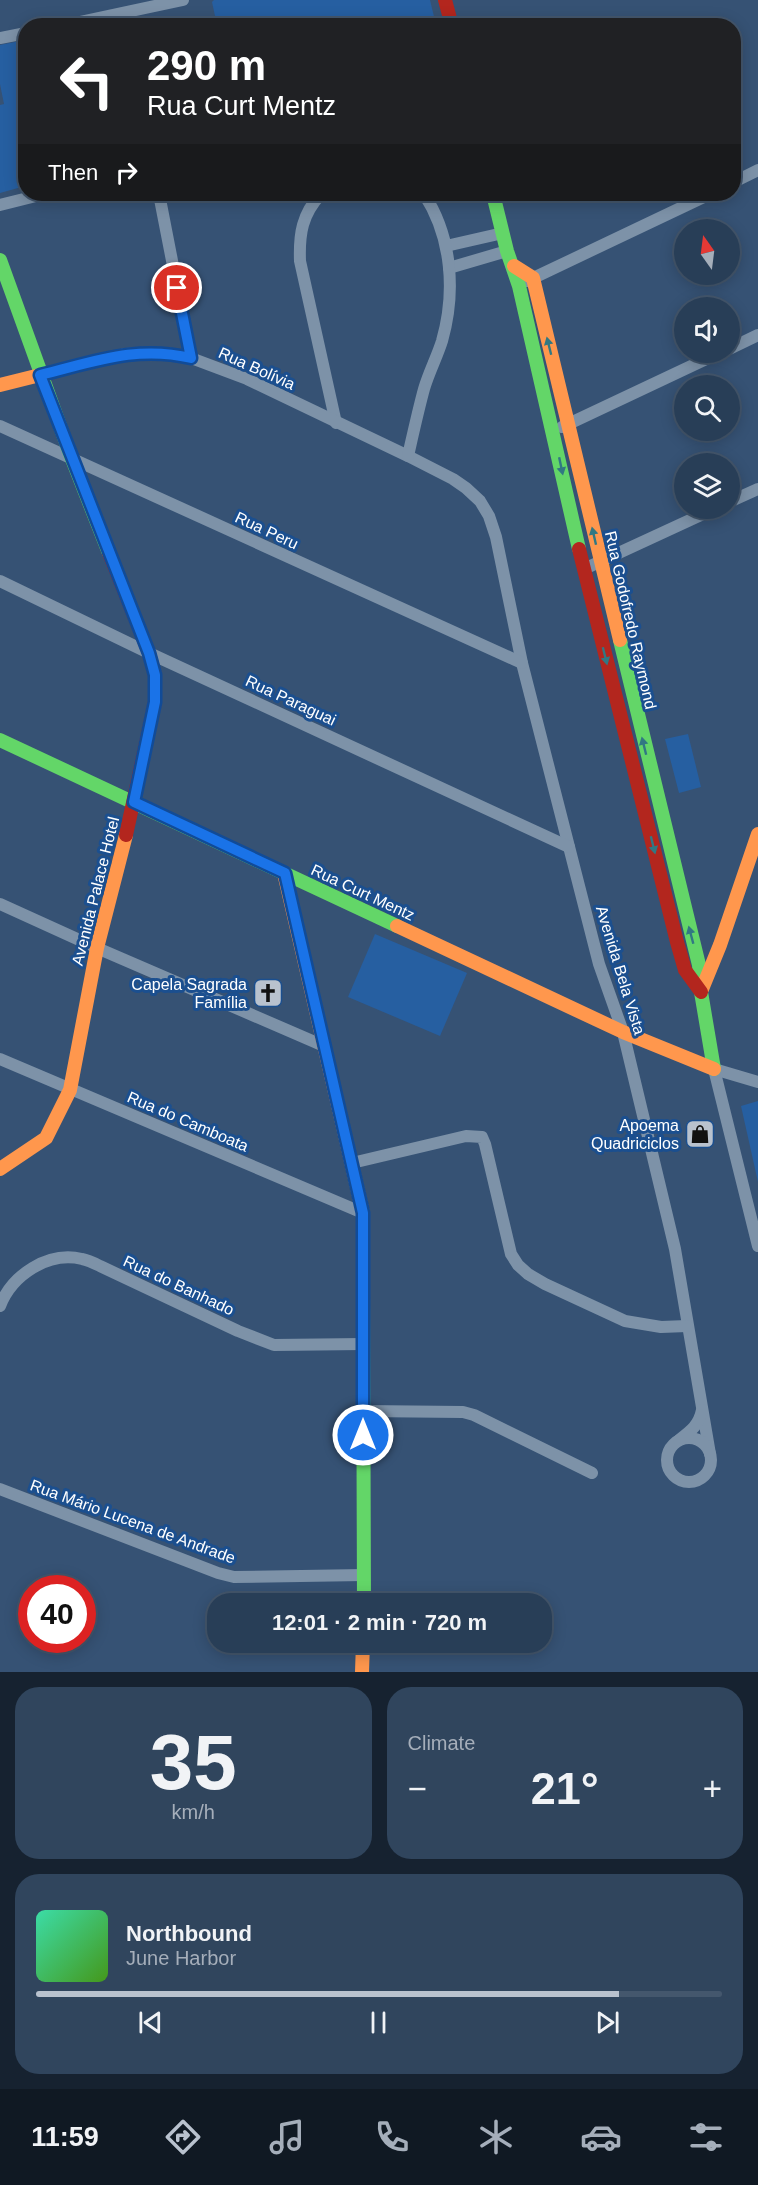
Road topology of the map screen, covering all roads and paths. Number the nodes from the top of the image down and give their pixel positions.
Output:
1 (183, 0) edge
2 (445, 0) edge
3 (99, 18) edge
4 (450, 18) edge
5 (18, 35) edge
6 (0, 38) edge
7 (758, 170) edge
8 (741, 178) edge
9 (18, 200) edge
10 (160, 201) edge
11 (316, 201) edge
12 (428, 201) edge
13 (496, 201) edge
14 (695, 201) edge
15 (0, 205) edge
16 (503, 232) junction
17 (446, 246) junction
18 (507, 251) junction
19 (0, 260) edge
20 (514, 266) junction
21 (449, 267) junction
22 (533, 278) junction
23 (519, 286) junction
24 (758, 335) edge
25 (740, 344) edge
26 (191, 358) junction
27 (698, 363) edge
28 (40, 375) junction
29 (0, 385) edge
30 (336, 423) junction
31 (568, 424) junction
32 (0, 426) edge
33 (554, 432) junction
34 (408, 456) junction
35 (72, 459) junction
36 (758, 489) edge
37 (740, 497) edge
38 (480, 501) joint
39 (692, 519) edge
40 (600, 561) junction
41 (584, 569) junction
42 (0, 581) edge
43 (149, 653) junction
44 (522, 663) junction
45 (0, 740) edge
46 (134, 802) junction
47 (758, 834) edge
48 (569, 847) junction
49 (285, 873) junction
50 (0, 904) edge
51 (97, 948) junction
52 (701, 992) junction
53 (623, 1032) junction
54 (324, 1046) junction
55 (0, 1059) edge
56 (714, 1069) junction
57 (758, 1082) edge
58 (70, 1090) junction
59 (352, 1163) junction
60 (0, 1169) edge
61 (363, 1213) junction
62 (754, 1217) edge
63 (758, 1246) edge
64 (0, 1305) edge
65 (687, 1326) junction
66 (363, 1344) junction
67 (702, 1408) junction
68 (363, 1411) junction
69 (676, 1443) junction
70 (710, 1454) junction
71 (592, 1473) dead end
72 (0, 1489) edge
73 (364, 1575) junction
74 (363, 1593) edge
75 (363, 1653) edge
76 (362, 1672) edge

1 - 3 street
2 - 4 main road
5 - 6 street
7 - 8 street
9 - 15 street
10 - 26 street
11 - 30 street
12 - 17 street
13 - 16 main road, Rua Godofredo Raymond
14 - 22 street
16 - 17 street
16 - 18 main road, Rua Godofredo Raymond
17 - 21 street
18 - 20 main road, Rua Godofredo Raymond
18 - 21 street
19 - 28 main road, Avenida Palace Hotel
20 - 22 main road
20 - 23 main road, Rua Godofredo Raymond
21 - 34 street
22 - 23 street
31 -> 22 main road, Rua Godofredo Raymond
23 - 33 main road, Rua Godofredo Raymond
24 - 25 street
26 - 28 street, Rua Bolívia
26 - 30 street, Rua Bolívia
27 - 31 street
28 - 29 main road, Rua Bolívia
28 - 35 main road, Avenida Palace Hotel
30 - 34 street, Rua Bolívia
31 - 33 street
40 -> 31 main road, Rua Godofredo Raymond
32 - 35 street, Rua Peru
33 -> 41 main road, Rua Godofredo Raymond
34 - 38 street, Rua Bolívia
35 - 43 main road, Avenida Palace Hotel
35 - 44 street, Rua Peru
36 - 37 street
38 - 44 street, Avenida Bela Vista
39 - 40 street
40 - 41 street
52 -> 40 main road, Rua Godofredo Raymond
41 -> 52 main road, Rua Godofredo Raymond
42 - 43 street, Rua Paraguai
43 - 46 main road, Avenida Palace Hotel
43 - 48 street, Rua Paraguai
44 - 48 street, Avenida Bela Vista
45 - 46 main road, Rua Curt Mentz
46 - 49 main road, Rua Curt Mentz
46 - 51 main road, Avenida Palace Hotel
47 - 52 main road
48 - 53 street, Avenida Bela Vista
49 - 53 main road, Rua Curt Mentz
49 - 54 main road
50 - 51 street
51 - 54 street
51 - 58 main road, Avenida Palace Hotel
52 - 56 main road, Rua Godofredo Raymond
53 - 56 main road, Rua Curt Mentz
53 - 65 street, Avenida Bela Vista
54 - 59 main road
55 - 58 street, Rua do Camboata
56 - 57 street
56 - 62 street, Rua Godofredo Raymond
58 - 60 main road, Avenida Palace Hotel
58 - 61 street, Rua do Camboata
59 - 61 main road
59 - 65 street
61 - 66 main road
62 - 63 street, Rua Godofredo Raymond
64 - 66 street, Rua do Banhado
65 - 67 street, Avenida Bela Vista
66 - 68 main road
67 - 69 street
67 - 70 street, Avenida Bela Vista
68 - 71 street
68 - 73 main road
69 - 70 street
69 - 70 street
72 - 73 street, Rua Mário Lucena de Andrade
73 - 74 main road
75 - 76 main road

